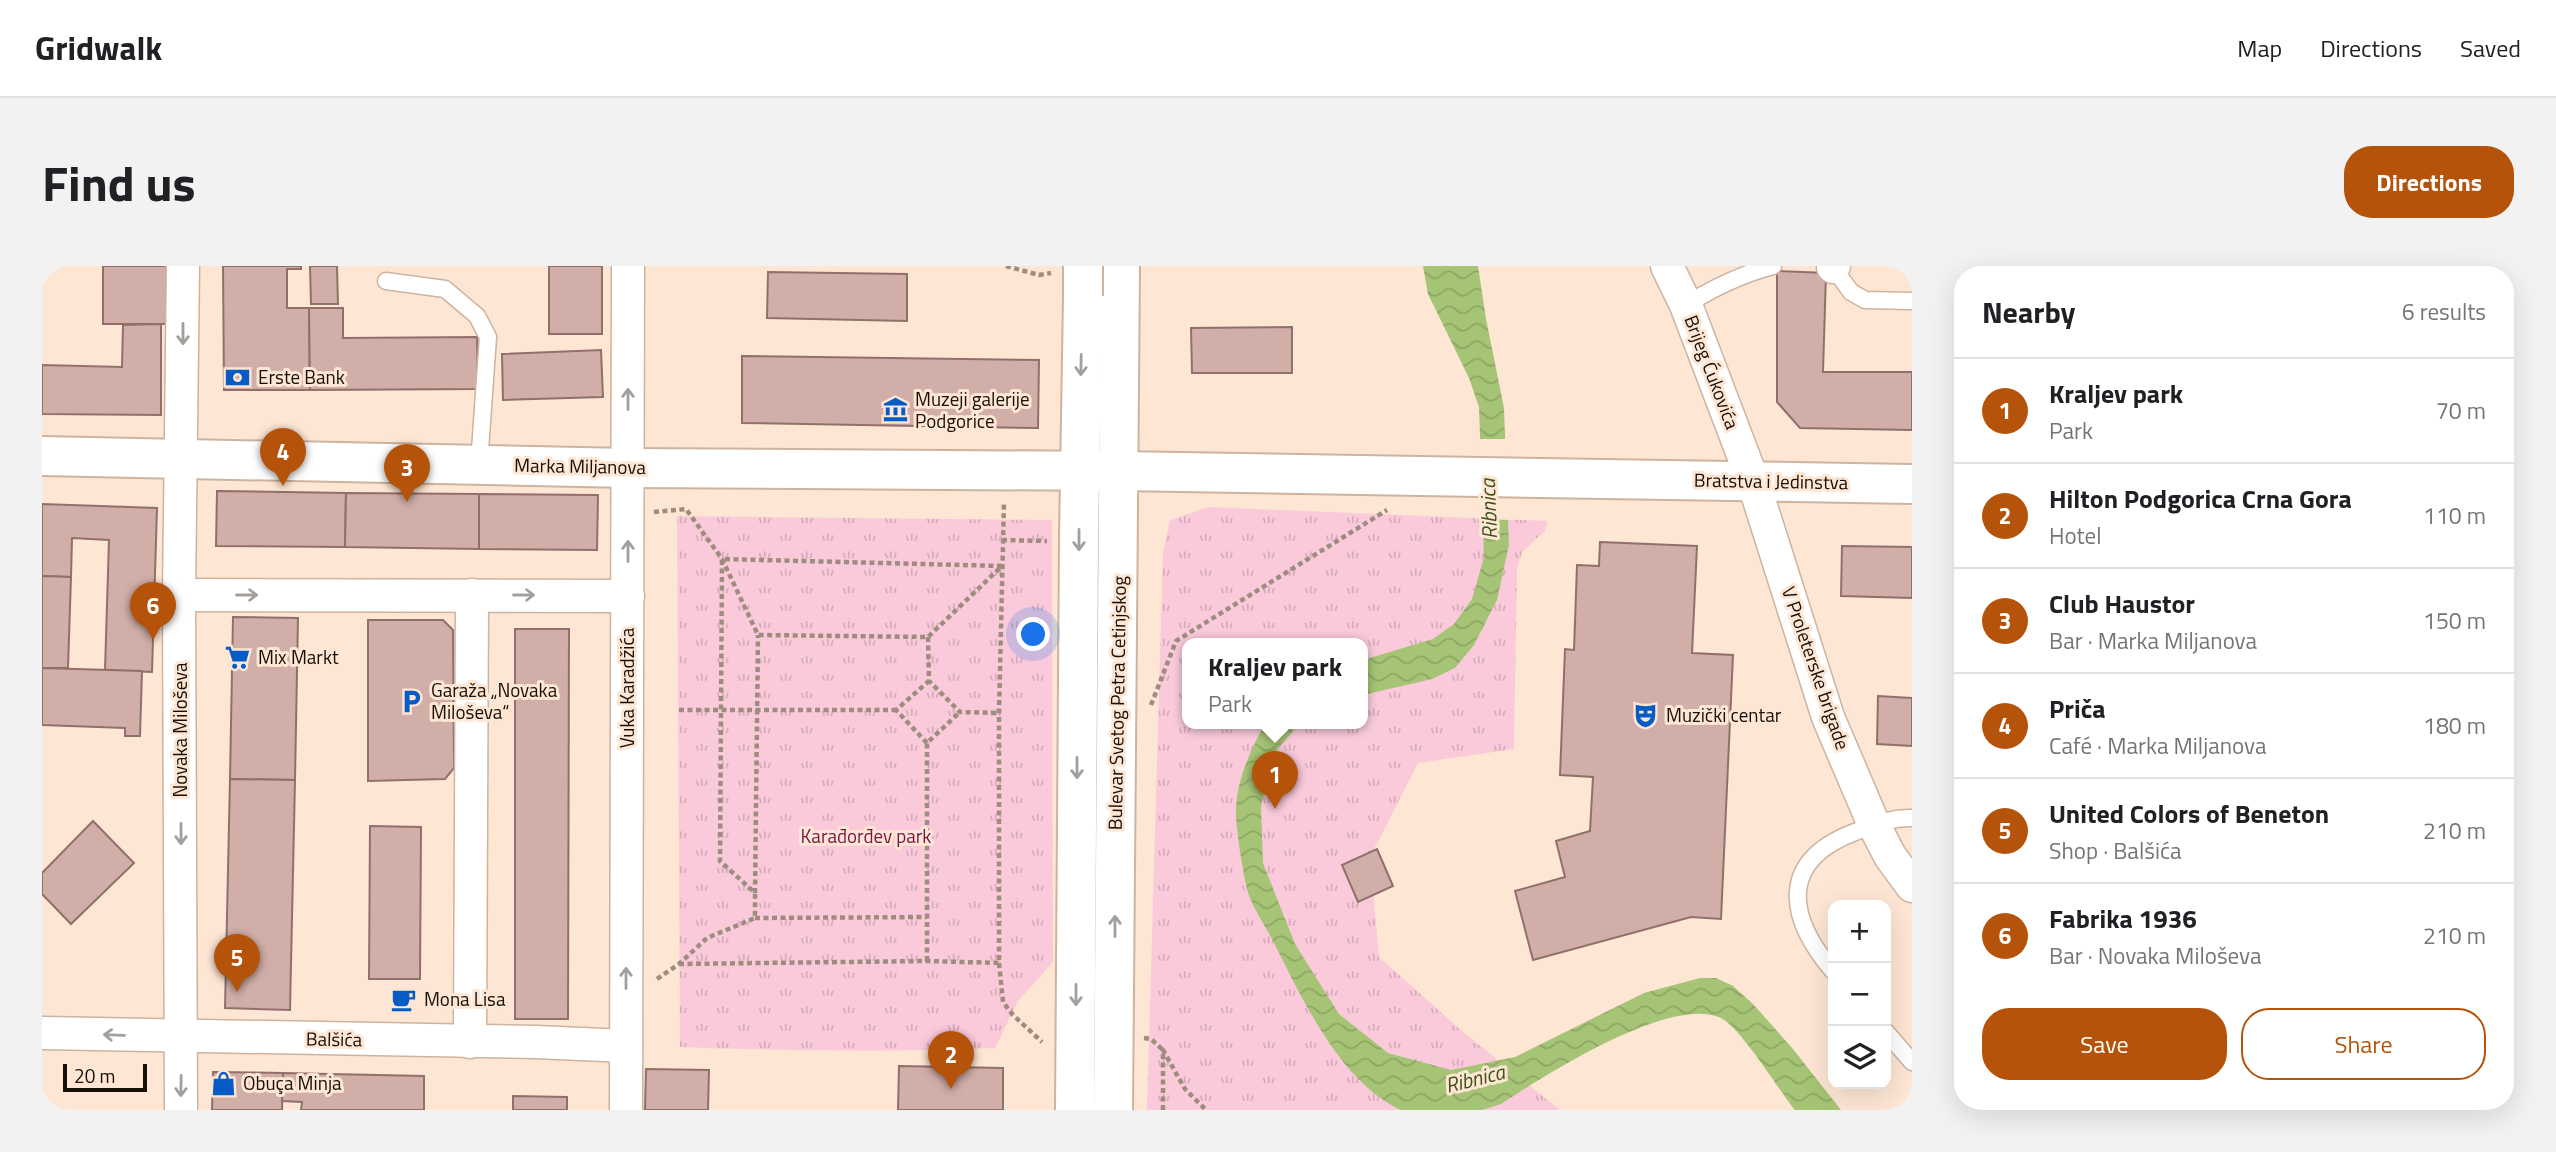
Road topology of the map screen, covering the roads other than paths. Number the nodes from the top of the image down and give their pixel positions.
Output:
1 (183, 266) edge
2 (628, 266) edge
3 (1667, 266) edge
4 (1773, 266) edge
5 (1832, 266) edge
6 (1076, 278) edge
7 (386, 281) dead end
8 (1120, 281) edge
9 (1912, 301) edge
10 (1686, 305) junction
11 (42, 456) edge
12 (181, 458) junction
13 (479, 464) junction
14 (628, 468) junction
15 (1119, 471) junction
16 (1079, 472) junction
17 (1753, 481) junction
18 (1912, 484) edge
19 (179, 594) junction
20 (472, 595) junction
21 (628, 596) junction
22 (1912, 818) edge
23 (1874, 825) junction
24 (1912, 886) edge
25 (1828, 965) edge
26 (42, 1033) edge
27 (182, 1037) junction
28 (1891, 1038) edge
29 (470, 1042) junction
30 (626, 1046) junction
31 (1912, 1062) edge
32 (181, 1110) edge
33 (626, 1110) edge
34 (1075, 1110) edge
35 (1113, 1110) edge

1 -> 12 street, Novaka Miloševa
14 -> 2 street, Vuka Karadžića
3 - 10 street, Brijeg Ćukovića
4 - 10 lane
5 - 9 lane
6 -> 16 main road, Bulevar Svetog Petra Cetinjskog
7 - 13 lane
8 - 15 main road, Bulevar Svetog Petra Cetinjskog
10 - 17 street, Brijeg Ćukovića
11 - 12 main road, Marka Miljanova
12 - 13 main road, Marka Miljanova
12 - 19 street, Novaka Miloševa
13 - 14 main road, Marka Miljanova
14 - 16 main road, Marka Miljanova
21 -> 14 street, Vuka Karadžića
15 - 16 main road, Marka Miljanova
15 - 17 main road, Bratstva i Jedinstva
35 -> 15 main road, Bulevar Svetog Petra Cetinjskog
16 -> 34 main road, Bulevar Svetog Petra Cetinjskog
17 - 18 main road, Bratstva i Jedinstva
17 - 23 street, V Proleterske brigade
19 -> 20 street
19 -> 27 street, Novaka Miloševa
20 -> 21 street
20 - 29 street
30 -> 21 street, Vuka Karadžića
22 - 23 lane
23 - 24 street, V Proleterske brigade
23 - 25 lane
27 -> 26 street, Balšića
27 - 29 street, Balšića
27 -> 32 street, Novaka Miloševa
28 - 31 lane
29 - 30 street, Balšića
30 - 33 street, Vuka Karadžića

